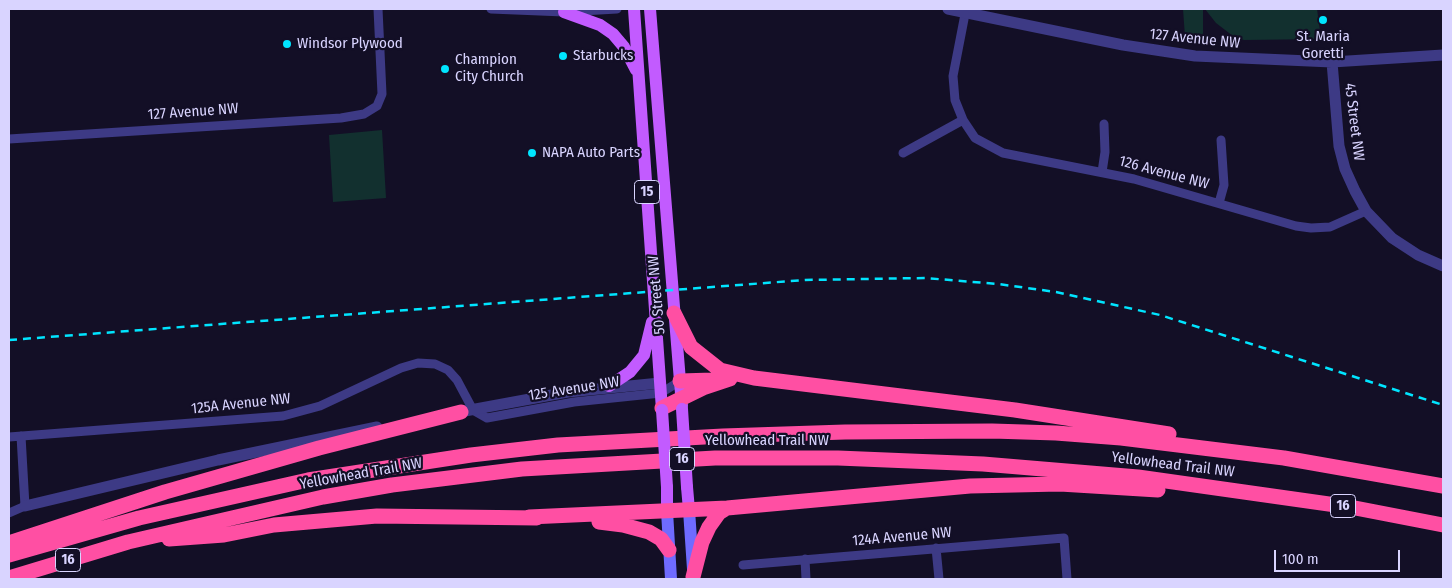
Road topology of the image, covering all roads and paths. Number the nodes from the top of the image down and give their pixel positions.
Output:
1 (378, 9) edge
2 (492, 9) edge
3 (617, 9) edge
4 (634, 9) edge
5 (650, 9) edge
6 (948, 9) edge
7 (966, 11) edge
8 (564, 12) junction
9 (1443, 54) edge
10 (1332, 62) junction
11 (639, 74) junction
12 (963, 120) junction
13 (1104, 124) dead end
14 (9, 139) edge
15 (1221, 140) dead end
16 (903, 153) dead end
17 (1102, 172) junction
18 (1219, 203) junction
19 (1366, 211) junction
20 (1443, 266) edge
21 (655, 310) junction
22 (674, 313) junction
23 (754, 378) junction
24 (730, 379) junction
25 (680, 381) junction
26 (609, 386) junction
27 (660, 388) junction
28 (682, 403) junction
29 (662, 409) junction
30 (467, 411) junction
31 (21, 436) junction
32 (9, 437) edge
33 (1284, 458) junction
34 (1443, 486) edge
35 (1242, 491) junction
36 (25, 506) junction
37 (727, 508) junction
38 (689, 510) junction
39 (667, 511) junction
40 (9, 513) edge
41 (529, 517) junction
42 (1443, 524) edge
43 (128, 542) junction
44 (9, 543) edge
45 (936, 548) junction
46 (669, 550) junction
47 (9, 555) edge
48 (805, 559) junction
49 (743, 564) dead end
50 (9, 578) edge
51 (693, 578) edge
52 (671, 579) edge
53 (806, 579) edge
54 (938, 579) edge
55 (1066, 579) edge

1 - 14 street, 127 Avenue NW
2 - 8 street
3 - 8 street
4 - 11 main road, 50 Street NW
5 - 22 main road, 50 Street NW / 15
6 - 7 street, 127 Avenue NW
7 - 10 street, 127 Avenue NW
7 - 12 street, 126 Avenue NW
8 - 11 main road
9 - 10 street, 127 Avenue NW
10 - 19 street, 45 Street NW
11 - 21 main road, 50 Street NW / 15
12 - 16 street
12 - 17 street, 126 Avenue NW
13 - 17 street, 126 Avenue NW
15 - 18 street, 126 Avenue NW
17 - 18 street, 126 Avenue NW
18 - 19 street, 126 Avenue NW
19 - 20 street
21 - 26 main road
21 - 27 main road, 50 Street NW
22 - 23 highway
22 - 25 main road, 50 Street NW
23 - 24 highway
23 - 33 highway
24 - 25 highway
24 - 28 highway
25 - 27 main road
25 - 28 main road, 50 Street NW
26 - 27 street, 125 Avenue NW
26 - 30 street, 125 Avenue NW
27 - 29 main road, 50 Street NW
27 - 30 street, 125 Avenue NW
28 - 29 highway
28 - 38 main road, 50 Street NW, bridge
29 - 39 main road, 50 Street NW, bridge
30 - 31 street, 125A Avenue NW
30 - 36 street
30 - 44 highway
31 - 32 street, 125A Avenue NW
31 - 36 street
33 - 34 highway, Yellowhead Trail NW / 16
33 - 47 highway, Yellowhead Trail NW / 16
35 - 37 highway
35 - 42 highway, Yellowhead Trail NW / 16
35 - 43 highway, Yellowhead Trail NW / 16
36 - 40 street
37 - 38 highway
37 - 51 highway
38 - 39 highway
38 - 51 main road, 50 Street NW
39 - 41 highway
39 - 46 main road, 50 Street NW
41 - 43 highway
41 - 46 highway
43 - 50 highway, Yellowhead Trail NW / 16
45 - 48 street, 124A Avenue NW
45 - 54 street
45 - 55 street, 124A Avenue NW
46 - 52 main road, 50 Street NW
48 - 49 street, 124A Avenue NW
48 - 53 street

